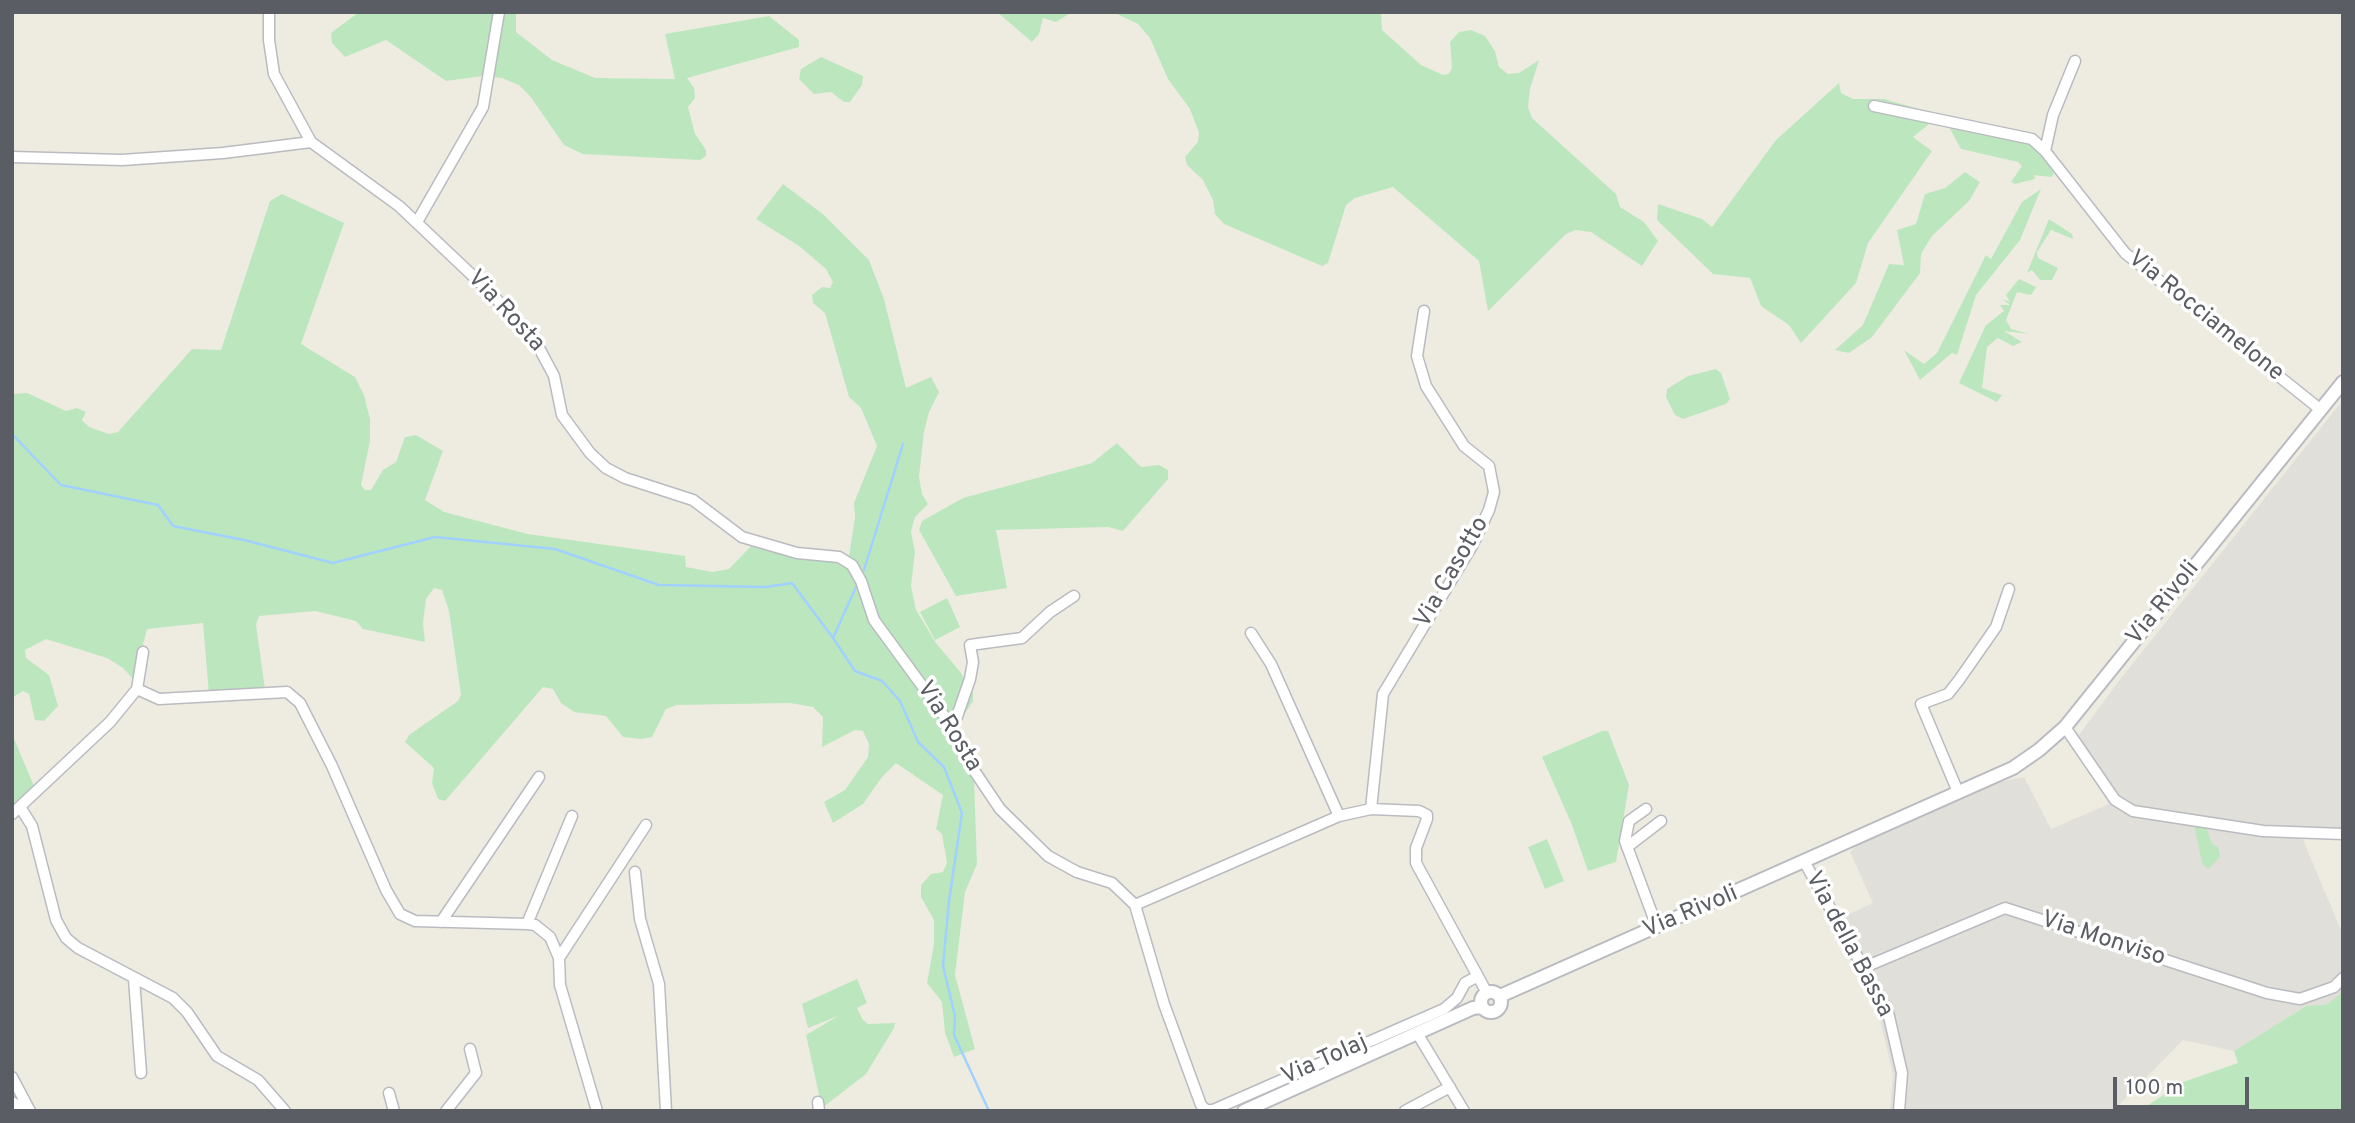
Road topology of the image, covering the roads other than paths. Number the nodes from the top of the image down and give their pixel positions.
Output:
1 (269, 12) edge
2 (499, 12) edge
3 (2075, 61) dead end
4 (1874, 106) dead end
5 (311, 142) junction
6 (2045, 151) junction
7 (12, 157) edge
8 (417, 222) junction
9 (1424, 311) dead end
10 (2343, 382) edge
11 (2321, 410) junction
12 (2009, 589) dead end
13 (1074, 596) dead end
14 (1251, 634) dead end
15 (143, 652) dead end
16 (137, 690) junction
17 (2065, 727) junction
18 (953, 728) junction
19 (539, 777) dead end
20 (1958, 792) junction
21 (1646, 808) dead end
22 (1371, 809) junction
23 (15, 812) edge
24 (572, 816) dead end
25 (1339, 816) junction
26 (1661, 821) dead end
27 (646, 825) dead end
28 (2343, 834) edge
29 (1627, 847) junction
30 (1805, 863) junction
31 (635, 872) dead end
32 (1135, 905) junction
33 (441, 922) junction
34 (527, 924) junction
35 (1657, 927) junction
36 (559, 958) junction
37 (1865, 967) junction
38 (1478, 976) junction
39 (2343, 978) edge
40 (134, 979) junction
41 (1493, 995) junction
42 (1482, 1007) junction
43 (1417, 1033) junction
44 (470, 1049) dead end
45 (141, 1073) dead end
46 (12, 1077) edge
47 (1450, 1087) junction
48 (389, 1093) dead end
49 (12, 1102) edge
50 (29, 1111) edge
51 (285, 1111) edge
52 (394, 1111) edge
53 (446, 1111) edge
54 (597, 1111) edge
55 (666, 1111) edge
56 (1244, 1111) edge
57 (1405, 1111) edge
58 (1464, 1111) edge
59 (1899, 1111) edge

1 - 5 street, Via Rosta
2 - 8 street
3 - 6 street
4 - 6 street, Via Rocciamelone
5 - 7 street
5 - 8 street, Via Rosta
6 - 11 street, Via Rocciamelone
8 - 18 street, Via Rosta
9 - 22 street, Via Casotto
10 - 11 street, Via Rivoli
11 - 17 street, Via Rivoli
12 - 20 street
13 - 18 street
14 - 25 street
15 - 16 street
16 - 23 street
16 - 33 street
17 - 20 street, Via Rivoli
17 - 28 street
18 - 32 street, Via Rosta
19 - 33 street
20 - 30 street, Via Rivoli
21 - 29 street
22 - 25 street
22 - 38 street
23 - 40 street
24 - 34 street
25 - 32 street
26 - 29 street
27 - 36 street
29 - 35 street
30 - 35 street, Via Rivoli
30 - 37 street, Via della Bassa
31 - 55 street
32 - 38 street, Via Tolaj
33 - 34 street
34 - 36 street
35 - 41 street, Via Rivoli
36 - 54 street
37 - 39 street, Via Monviso
37 - 59 street, Via della Bassa
38 - 41 street
40 - 45 street
40 - 51 street
41 - 42 street
41 - 42 street, Via Rivoli
42 - 43 street, Via Rivoli
43 - 47 street
43 - 56 street, Via Rivoli
44 - 53 street
46 - 50 street
47 - 57 street
47 - 58 street
48 - 52 street
49 - 50 street

